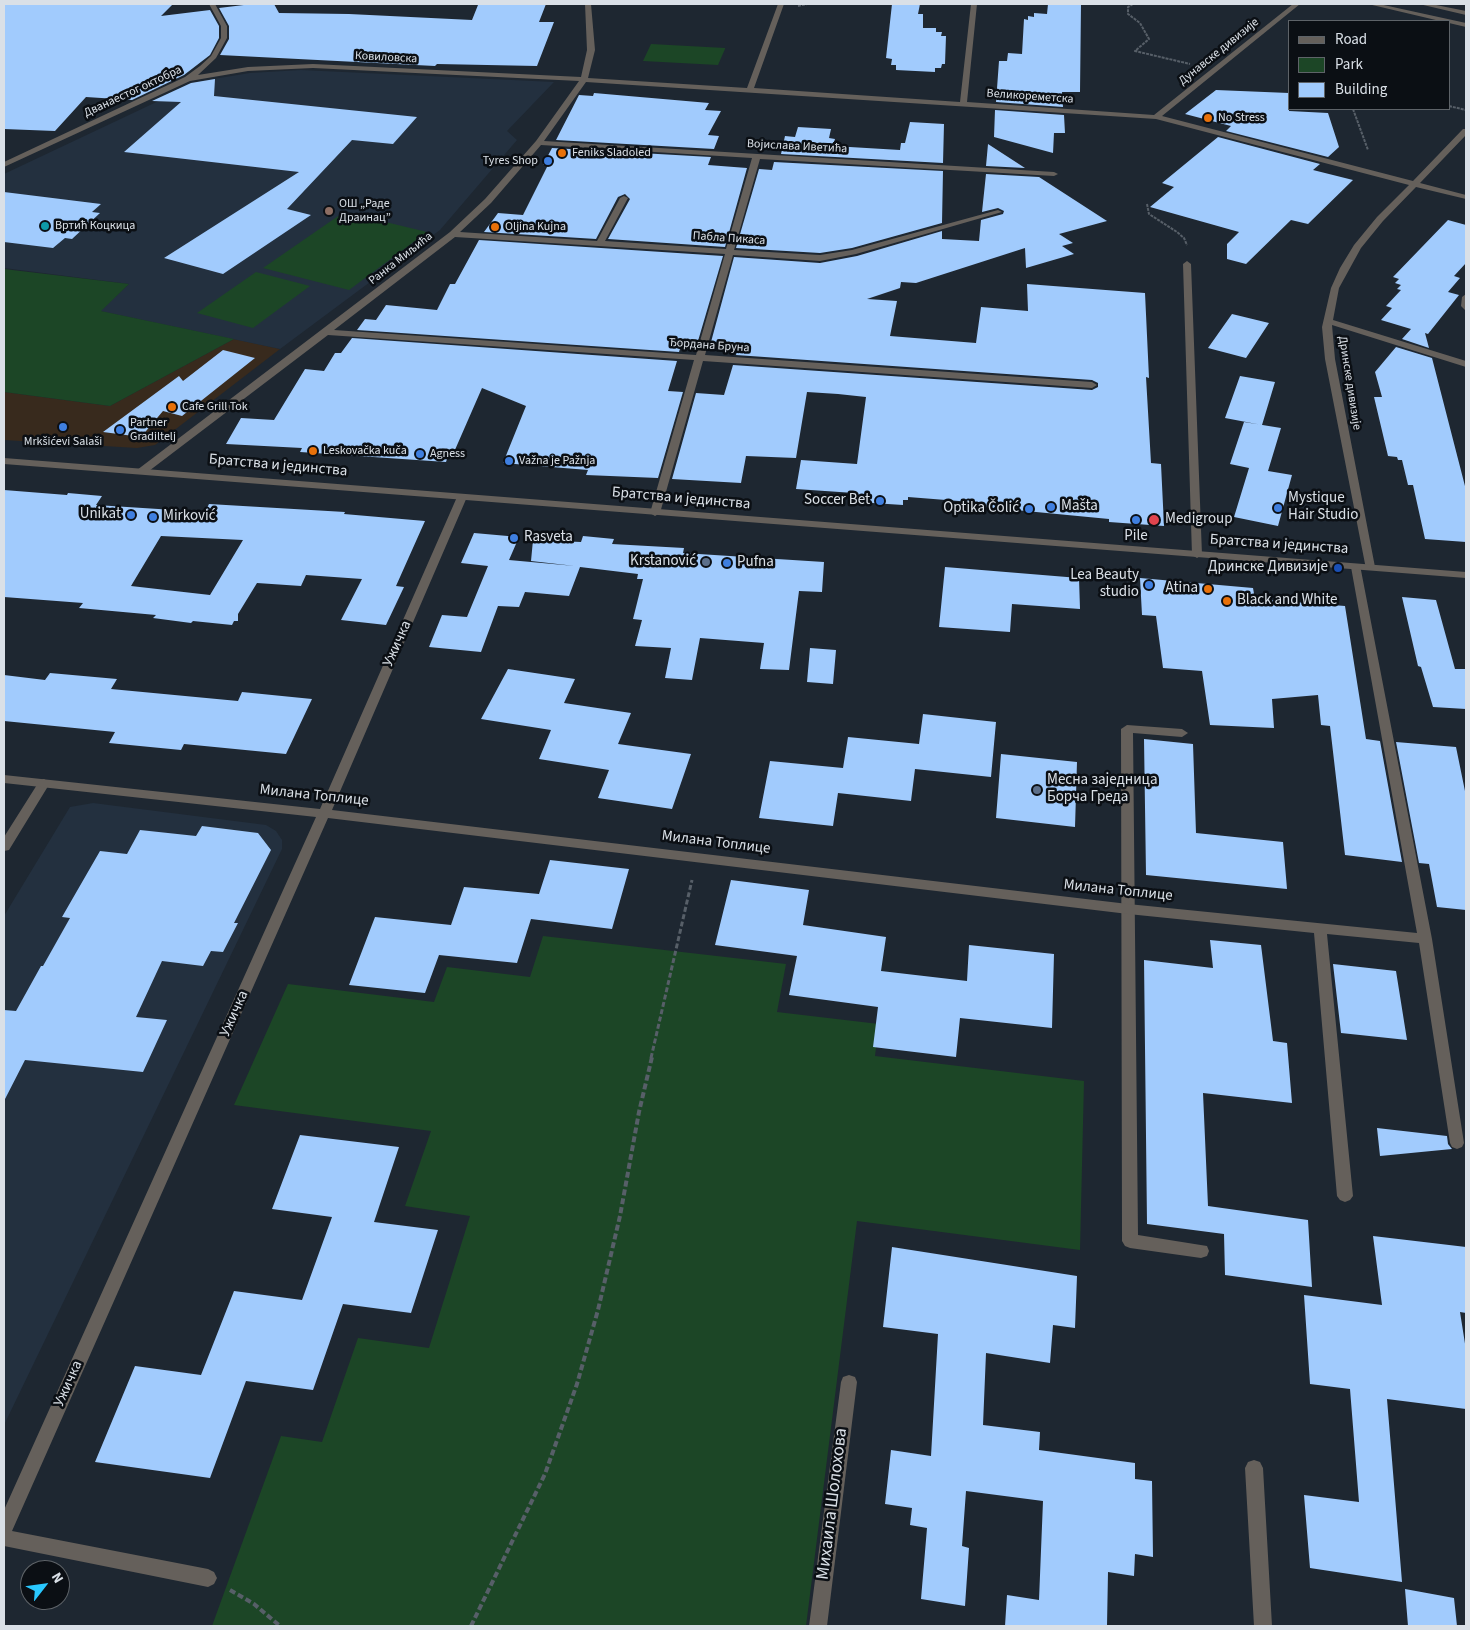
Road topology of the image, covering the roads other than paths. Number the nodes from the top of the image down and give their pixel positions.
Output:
1 (212, 4) edge
2 (588, 4) edge
3 (781, 4) edge
4 (974, 4) edge
5 (1297, 4) edge
6 (1371, 4) edge
7 (1422, 4) edge
8 (1466, 13) edge
9 (1447, 20) edge
10 (1450, 21) edge
11 (1466, 24) edge
12 (188, 79) junction
13 (584, 79) junction
14 (750, 90) junction
15 (963, 104) junction
16 (1156, 117) junction
17 (1466, 131) edge
18 (539, 143) junction
19 (757, 156) junction
20 (4, 165) edge
21 (1054, 174) dead end
22 (1415, 184) junction
23 (1466, 197) edge
24 (624, 198) dead end
25 (998, 212) dead end
26 (453, 234) junction
27 (600, 244) junction
28 (730, 252) junction
29 (1187, 264) road end
30 (1466, 297) edge
31 (1466, 308) edge
32 (1328, 321) junction
33 (324, 332) junction
34 (699, 358) junction
35 (1466, 364) edge
36 (1092, 385) dead end
37 (4, 461) edge
38 (141, 472) junction
39 (462, 497) junction
40 (655, 513) junction
41 (1197, 555) junction
42 (1356, 567) junction
43 (1370, 567) junction
44 (1466, 576) edge
45 (1182, 733) dead end
46 (4, 779) edge
47 (44, 783) junction
48 (324, 814) junction
49 (4, 847) edge
50 (1128, 909) junction
51 (1320, 927) junction
52 (1425, 939) junction
53 (1457, 1143) dead end
54 (1345, 1196) dead end
55 (1201, 1251) dead end
56 (849, 1382) dead end
57 (1254, 1468) dead end
58 (4, 1529) edge
59 (4, 1538) edge
60 (208, 1578) road end
61 (818, 1626) edge
62 (1263, 1626) edge

1 - 12 street, Дванаестог октобра
2 - 13 street, Ранка Миљића
3 - 14 street
4 - 15 street
5 - 16 street, Дунавске дивизије
6 - 9 street
7 - 8 street
10 - 11 street
12 - 13 street, Ковиловска
12 - 20 street, Дванаестог октобра
13 - 14 street, Великореметска
13 - 18 street, Ранка Миљића
14 - 15 street, Великореметска
15 - 16 street, Великореметска
16 - 22 street, Великореметска
17 - 22 street, Дринске дивизије
18 - 19 street, Војислава Иветића
18 - 26 street, Ранка Миљића
19 - 21 street, Војислава Иветића
19 - 28 street
22 - 23 street, Великореметска
22 - 32 street, Дринске дивизије
24 - 27 street
25 - 28 street, Пабла Пикаса
26 - 27 street, Пабла Пикаса
26 - 33 street, Ранка Миљића
27 - 28 street, Пабла Пикаса
28 - 34 street
29 - 41 street
30 - 31 street
32 - 35 street
32 - 43 street, Дринске дивизије
33 - 34 street, Ђордана Бруна
33 - 38 street, Ранка Миљића
34 - 36 street, Ђордана Бруна
34 - 40 street
37 - 38 street, Братства и јединства
38 - 39 street, Братства и јединства
39 - 40 street, Братства и јединства
39 - 48 street, Ужичка
40 - 41 street, Братства и јединства
41 - 42 street, Братства и јединства
42 - 43 street, Братства и јединства
42 - 52 street, Братства и јединства
43 - 44 street, Братства и јединства
45 - 50 street
46 - 47 street, Милана Топлице
47 - 48 street, Милана Топлице
47 - 49 street
48 - 50 street, Милана Топлице
48 - 58 street, Ужичка
50 - 51 street, Милана Топлице
50 - 55 street
51 - 52 street, Милана Топлице
51 - 54 street
52 - 53 street, Братства и јединства
56 - 61 street, Михаила Шолохова
57 - 62 street
59 - 60 street

